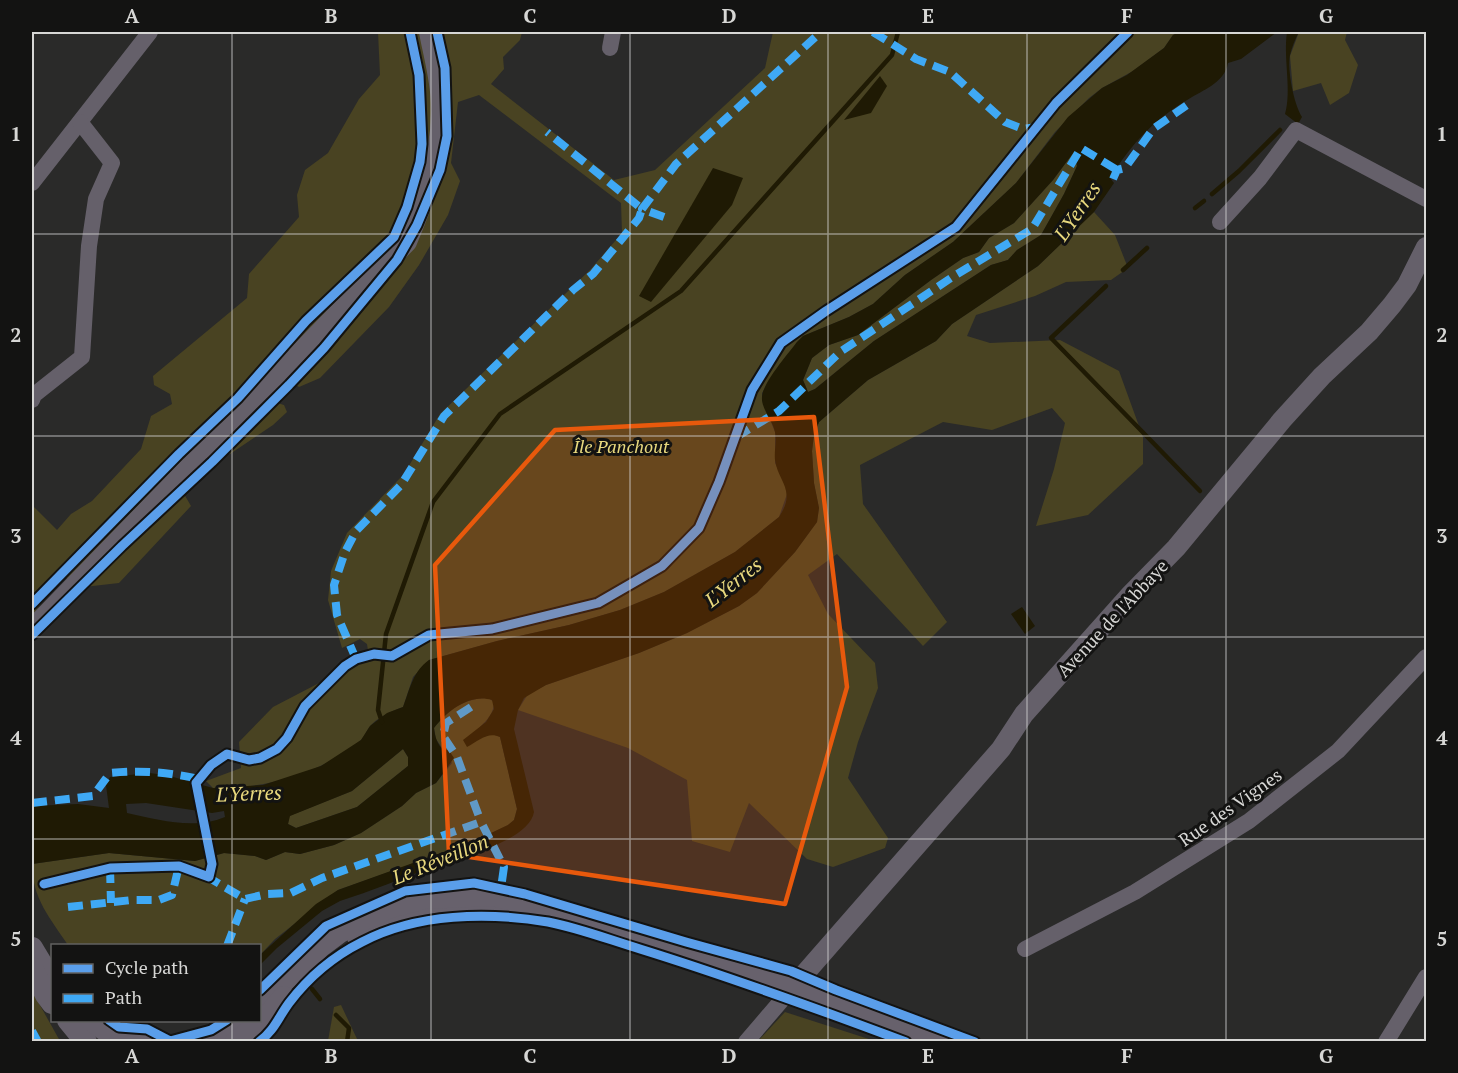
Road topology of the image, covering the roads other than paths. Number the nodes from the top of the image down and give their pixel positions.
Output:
1 (150, 32) edge
2 (418, 32) edge
3 (429, 32) edge
4 (80, 122) junction
5 (32, 183) edge
6 (1426, 199) edge
7 (1220, 222) dead end
8 (1426, 247) edge
9 (32, 400) edge
10 (32, 613) edge
11 (32, 629) edge
12 (1426, 657) edge
13 (586, 921) junction
14 (32, 948) edge
15 (1025, 949) dead end
16 (32, 968) edge
17 (1426, 977) edge
18 (51, 979) edge
19 (793, 987) junction
20 (51, 1002) edge
21 (261, 1003) edge
22 (261, 1021) edge
23 (70, 1022) edge
24 (94, 1022) edge
25 (259, 1022) edge
26 (225, 1035) edge
27 (86, 1041) edge
28 (120, 1041) edge
29 (152, 1041) edge
30 (746, 1041) edge
31 (938, 1041) edge
32 (1386, 1041) edge

1 - 4 street
2 - 10 street
3 - 11 street
4 - 5 street
4 - 9 street
6 - 7 street
8 - 19 street, Avenue de l'Abbaye
12 - 15 street, Rue des Vignes
13 - 19 main road
13 - 21 main road
13 - 22 main road
14 - 18 main road
16 - 20 main road
17 - 32 street
19 - 30 street
19 - 31 main road
23 - 27 main road
24 - 28 main road
25 - 26 main road
28 - 29 main road

